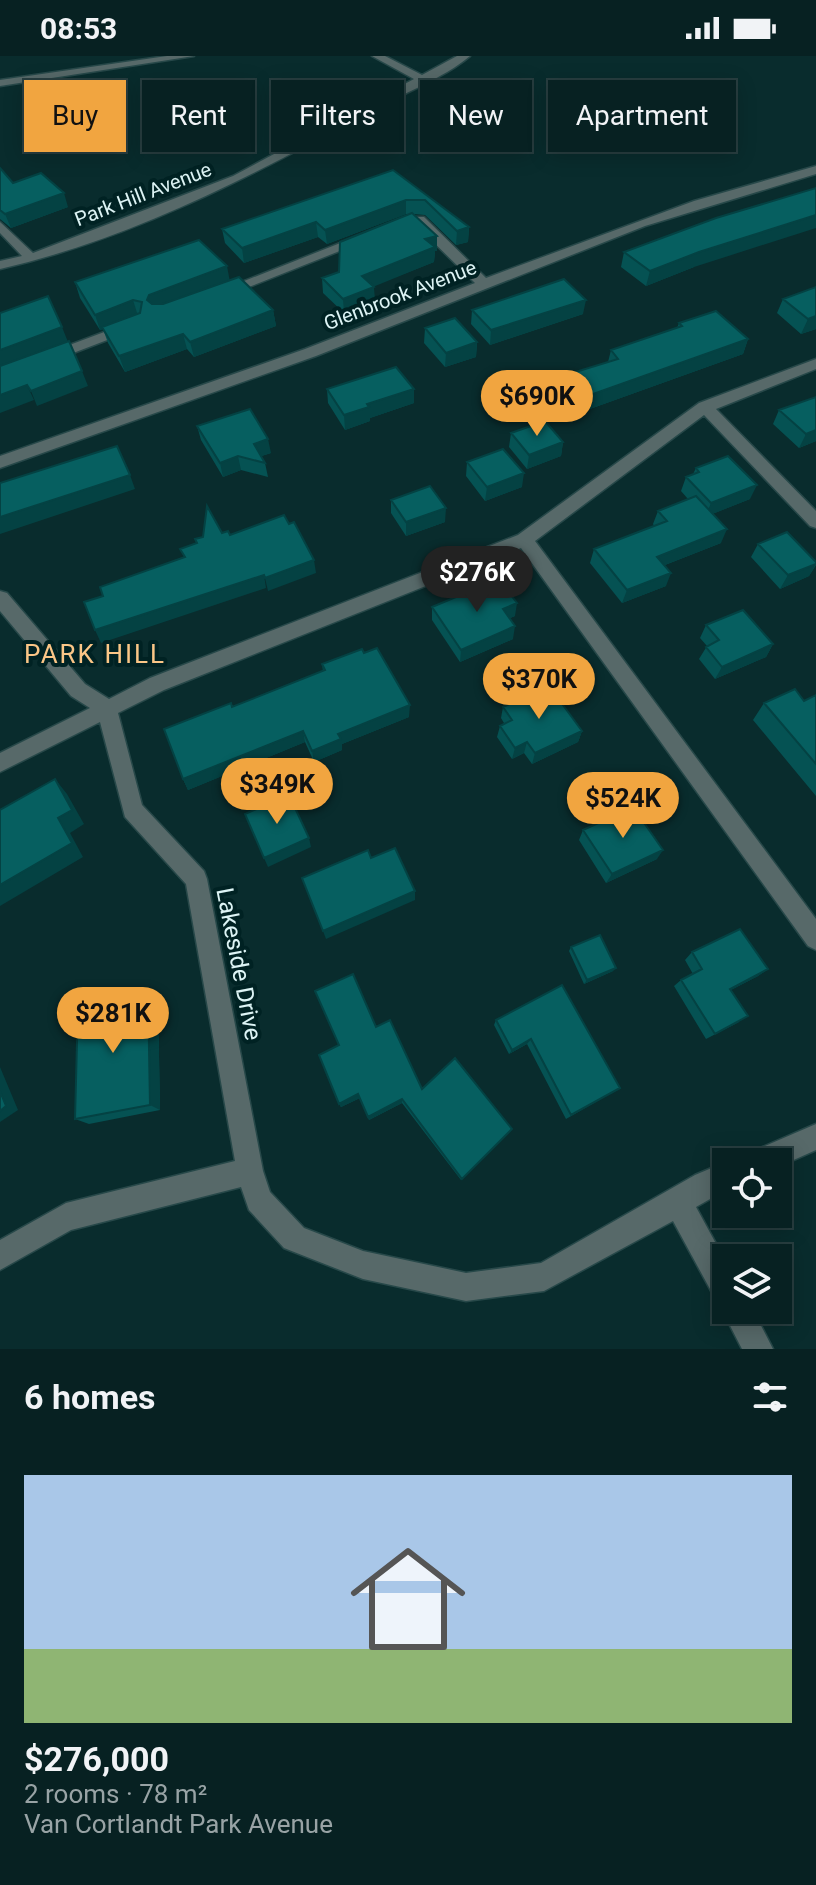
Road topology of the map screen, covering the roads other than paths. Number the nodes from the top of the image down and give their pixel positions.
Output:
1 (189, 56) edge
2 (377, 56) edge
3 (465, 56) edge
4 (419, 78) junction
5 (0, 83) edge
6 (816, 170) edge
7 (398, 225) edge
8 (0, 226) edge
9 (372, 236) edge
10 (31, 258) junction
11 (0, 265) edge
12 (484, 284) junction
13 (204, 299) edge
14 (139, 323) edge
15 (816, 364) edge
16 (0, 376) edge
17 (705, 407) junction
18 (0, 462) edge
19 (816, 522) edge
20 (524, 540) junction
21 (0, 598) edge
22 (106, 707) junction
23 (0, 763) edge
24 (816, 938) edge
25 (816, 1137) edge
26 (790, 1148) edge
27 (250, 1171) junction
28 (712, 1182) edge
29 (678, 1203) junction
30 (0, 1256) edge
31 (712, 1265) edge
32 (745, 1324) edge
33 (758, 1349) edge

1 - 5 street
2 - 4 street
3 - 4 street, Park Hill Avenue
4 - 10 street, Park Hill Avenue
6 - 12 street, Glenbrook Avenue
7 - 12 street
8 - 10 street
9 - 13 street
10 - 11 street, Park Hill Avenue
12 - 18 street, Glenbrook Avenue
14 - 16 street
15 - 17 street
17 - 19 street
17 - 20 street
20 - 22 street
20 - 24 street
21 - 22 street
22 - 23 street
22 - 27 street, Lakeside Drive
25 - 26 street
27 - 29 street, Lakeside Drive
27 - 30 street
28 - 29 street, Lakeside Drive
29 - 31 street
32 - 33 street

